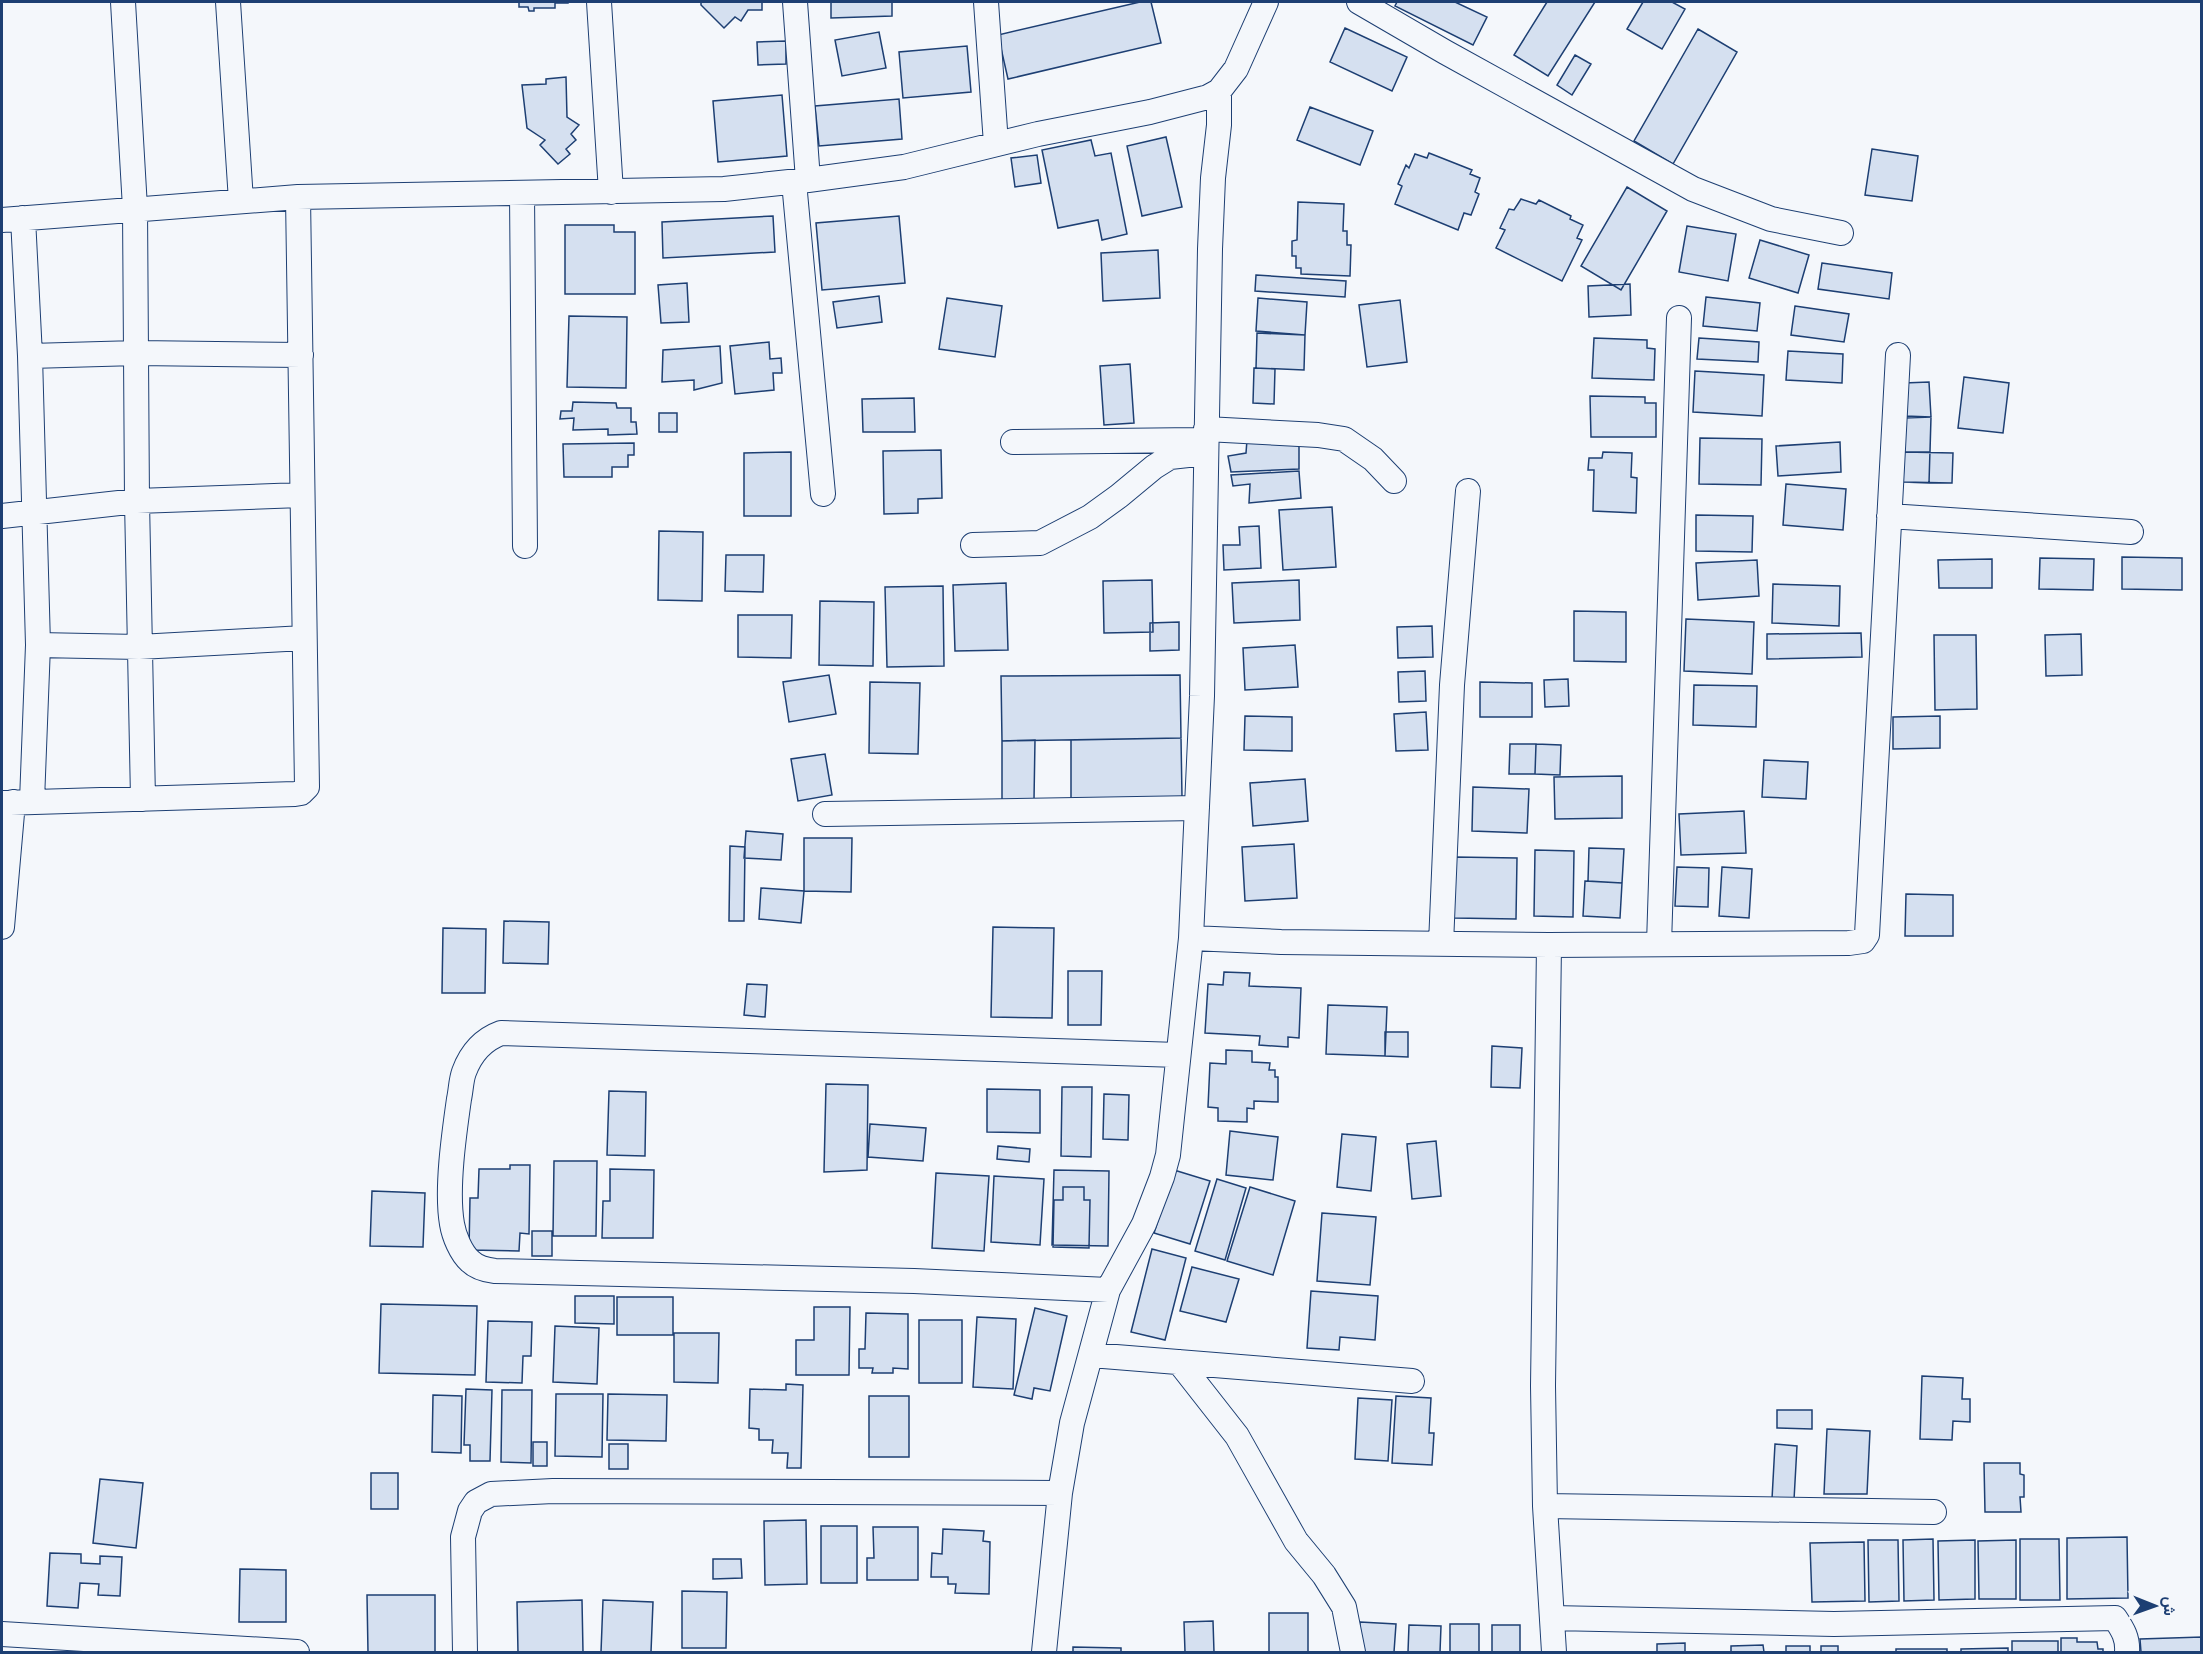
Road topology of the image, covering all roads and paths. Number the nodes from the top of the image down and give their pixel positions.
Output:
1 (123, 2) edge
2 (228, 2) edge
3 (599, 2) edge
4 (795, 2) edge
5 (986, 2) edge
6 (1266, 2) edge
7 (1359, 2) edge
8 (1219, 91) junction
9 (996, 144) junction
10 (801, 181) junction
11 (610, 192) junction
12 (522, 194) junction
13 (298, 197) junction
14 (241, 201) junction
15 (135, 208) junction
16 (12, 219) edge
17 (1841, 233) dead end
18 (1679, 318) dead end
19 (137, 353) junction
20 (301, 355) junction
21 (1898, 355) dead end
22 (30, 356) junction
23 (1206, 441) junction
24 (1013, 442) dead end
25 (1394, 481) dead end
26 (1468, 491) dead end
27 (823, 494) dead end
28 (301, 495) junction
29 (137, 501) junction
30 (35, 512) junction
31 (2, 516) edge
32 (1889, 516) junction
33 (2131, 532) dead end
34 (973, 545) dead end
35 (525, 546) dead end
36 (304, 638) junction
37 (38, 645) junction
38 (139, 647) junction
39 (143, 799) junction
40 (16, 802) edge
41 (1197, 808) junction
42 (825, 813) dead end
43 (3, 893) edge
44 (2, 927) edge
45 (1191, 938) junction
46 (1441, 944) junction
47 (1659, 944) junction
48 (1549, 945) junction
49 (1178, 1055) junction
50 (1108, 1290) junction
51 (1091, 1355) junction
52 (1179, 1362) junction
53 (1412, 1381) dead end
54 (1060, 1493) junction
55 (1545, 1506) junction
56 (1934, 1512) dead end
57 (1552, 1618) junction
58 (2, 1634) edge
59 (297, 1653) edge
60 (465, 1653) edge
61 (1044, 1653) edge
62 (1353, 1653) edge
63 (1554, 1653) edge
64 (2127, 1653) edge

1 - 15 street
2 - 14 street
3 - 11 street
4 - 10 street
5 - 9 street
6 - 8 street
7 - 17 street
8 - 9 street
8 - 23 street
9 - 10 street
10 - 11 street
10 - 27 street
11 - 12 street
12 - 13 street
12 - 35 street
13 - 14 street
13 - 20 street
14 - 15 street
15 - 16 street
15 - 19 street
16 - 22 street
18 - 47 street
19 - 20 street
19 - 22 street
19 - 29 street
20 - 28 street
21 - 32 street
22 - 30 street
23 - 24 street
23 - 25 street
23 - 34 street
23 - 41 street
26 - 46 street
28 - 29 street
28 - 36 street
29 - 30 street
29 - 38 street
30 - 31 street
30 - 37 street
32 - 33 street
32 - 47 street
36 - 38 street
36 - 39 street
37 - 38 street
37 - 40 street
38 - 39 street
39 - 40 street
40 - 43 street
41 - 42 street
41 - 45 street
43 - 44 street
45 - 46 street
45 - 49 street
46 - 48 street
47 - 48 street
48 - 55 street
49 - 50 street
49 - 50 street
50 - 51 street
51 - 52 street
51 - 54 street
52 - 53 street
52 - 62 street
54 - 60 street
54 - 61 street
55 - 56 street
55 - 57 street
57 - 63 street
57 - 64 street
58 - 59 street

